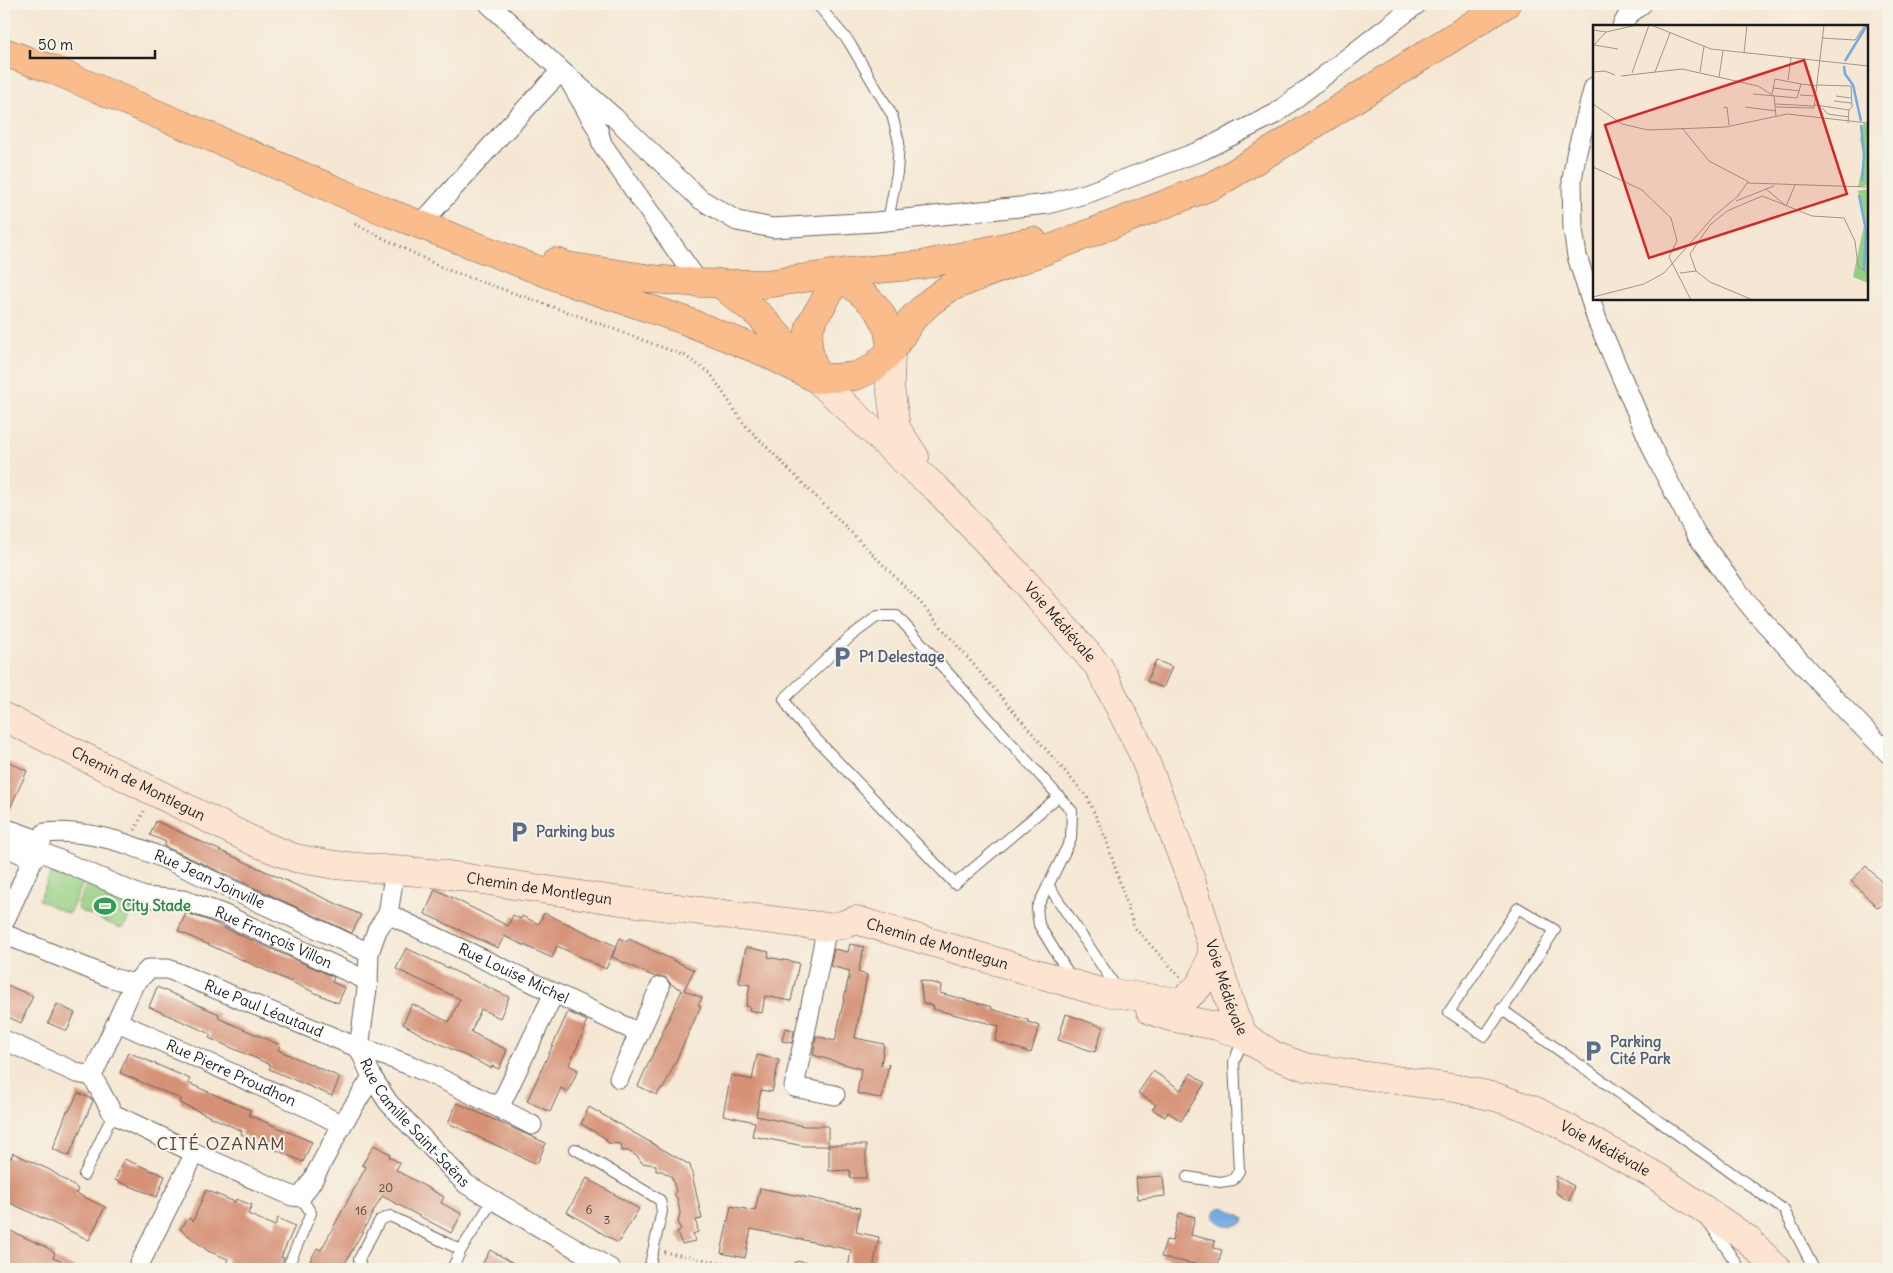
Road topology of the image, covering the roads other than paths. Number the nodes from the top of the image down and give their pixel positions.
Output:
1 (489, 4) edge
2 (817, 4) edge
3 (1418, 4) edge
4 (1506, 4) edge
5 (1642, 4) edge
6 (1623, 25) edge
7 (4, 52) edge
8 (564, 73) junction
9 (1593, 91) edge
10 (387, 212) junction
11 (888, 221) junction
12 (1122, 221) junction
13 (422, 223) junction
14 (838, 273) junction
15 (709, 283) junction
16 (891, 351) junction
17 (817, 378) junction
18 (937, 489) junction
19 (4, 717) edge
20 (1889, 754) edge
21 (1059, 796) junction
22 (4, 828) edge
23 (4, 846) edge
24 (39, 846) junction
25 (395, 869) junction
26 (1048, 885) junction
27 (388, 914) junction
28 (4, 922) edge
29 (826, 927) junction
30 (4, 934) edge
31 (1213, 949) junction
32 (369, 953) junction
33 (368, 981) junction
34 (134, 984) junction
35 (660, 987) dead end
36 (1092, 990) junction
37 (554, 993) junction
38 (1131, 996) junction
39 (1187, 998) junction
40 (1501, 1009) junction
41 (118, 1022) junction
42 (1239, 1026) junction
43 (640, 1033) junction
44 (4, 1040) edge
45 (359, 1048) junction
46 (92, 1076) junction
47 (372, 1077) junction
48 (619, 1078) dead end
49 (835, 1095) dead end
50 (499, 1108) junction
51 (113, 1114) junction
52 (342, 1125) junction
53 (532, 1125) dead end
54 (575, 1149) dead end
55 (195, 1153) junction
56 (84, 1175) dead end
57 (1187, 1177) dead end
58 (301, 1197) junction
59 (493, 1200) junction
60 (1692, 1200) junction
61 (462, 1250) junction
62 (137, 1269) edge
63 (287, 1269) edge
64 (361, 1269) edge
65 (452, 1269) edge
66 (610, 1269) edge
67 (649, 1269) edge
68 (797, 1269) edge
69 (812, 1269) edge
70 (1740, 1269) edge
71 (1777, 1269) edge
72 (1814, 1269) edge

1 - 8 street
2 - 11 lane
3 - 11 street
4 - 12 main road
5 - 6 street
7 - 10 main road
8 - 11 street
8 - 13 street
8 - 15 street
9 - 20 street
10 - 13 main road
10 - 17 main road
12 - 14 main road
12 - 16 main road
13 - 15 main road
14 - 15 main road
14 - 16 main road
14 - 17 main road
15 - 17 main road
16 - 17 main road
16 - 18 street
17 - 18 street
18 - 31 street, Voie Médiévale
19 - 25 street, Chemin de Montlegun
21 - 21 lane
21 - 26 lane
22 - 24 street
23 - 24 street
24 - 28 street
24 - 32 street, Rue Jean Joinville
24 - 33 street, Rue François Villon
25 - 27 street, Rue Camille Saint-Saëns
25 - 29 street, Chemin de Montlegun
26 - 36 lane
26 - 38 lane
27 - 32 street, Rue Camille Saint-Saëns
27 - 37 street, Rue Louise Michel
29 - 36 street, Chemin de Montlegun
29 - 49 street
30 - 34 street
31 - 39 street
31 - 42 street, Voie Médiévale
32 - 33 street, Rue Camille Saint-Saëns
33 - 45 street, Rue Camille Saint-Saëns
34 - 41 street
34 - 45 street, Rue Paul Léautaud
35 - 43 street
36 - 38 street, Chemin de Montlegun
36 - 42 street, Chemin de Montlegun
37 - 43 street, Rue Louise Michel
37 - 50 street
38 - 39 street, Chemin de Montlegun
39 - 42 street, Chemin de Montlegun
40 - 40 lane
40 - 72 lane
41 - 46 street
41 - 52 street, Rue Pierre Proudhon
42 - 57 lane
42 - 60 street, Voie Médiévale
43 - 48 street
44 - 46 street
45 - 47 street, Rue Camille Saint-Saëns
45 - 50 street, Rue Paul Léautaud
46 - 51 street
47 - 52 street
47 - 59 street, Rue Camille Saint-Saëns
50 - 53 street, Rue Paul Léautaud
51 - 55 street
51 - 56 lane
52 - 58 street
54 - 67 lane
55 - 58 street
55 - 62 street
58 - 63 lane
59 - 61 lane
59 - 66 street, Rue Camille Saint-Saëns
60 - 70 lane
60 - 71 street, Voie Médiévale
61 - 64 lane
61 - 65 lane
68 - 69 lane

